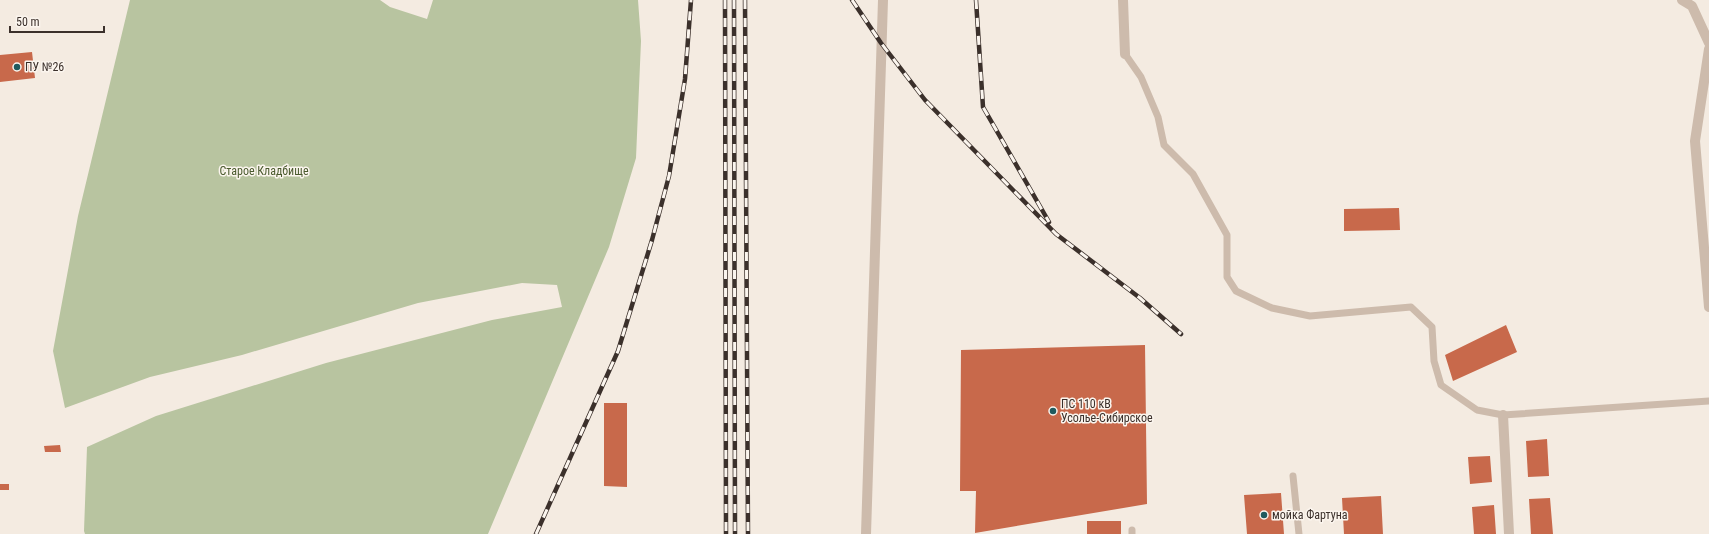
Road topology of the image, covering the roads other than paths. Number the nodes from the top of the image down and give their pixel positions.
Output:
1 (883, 0) edge
2 (1123, 0) edge
3 (1682, 0) edge
4 (1709, 43) edge
5 (1709, 48) edge
6 (1125, 54) joint
7 (1709, 307) edge
8 (1709, 401) edge
9 (1503, 415) junction
10 (1293, 476) dead end
11 (866, 534) edge
12 (1299, 534) edge
13 (1509, 534) edge

1 - 11 street
2 - 6 street
3 - 4 street
5 - 7 street
6 - 9 lane
8 - 9 lane
9 - 13 street
10 - 12 lane

